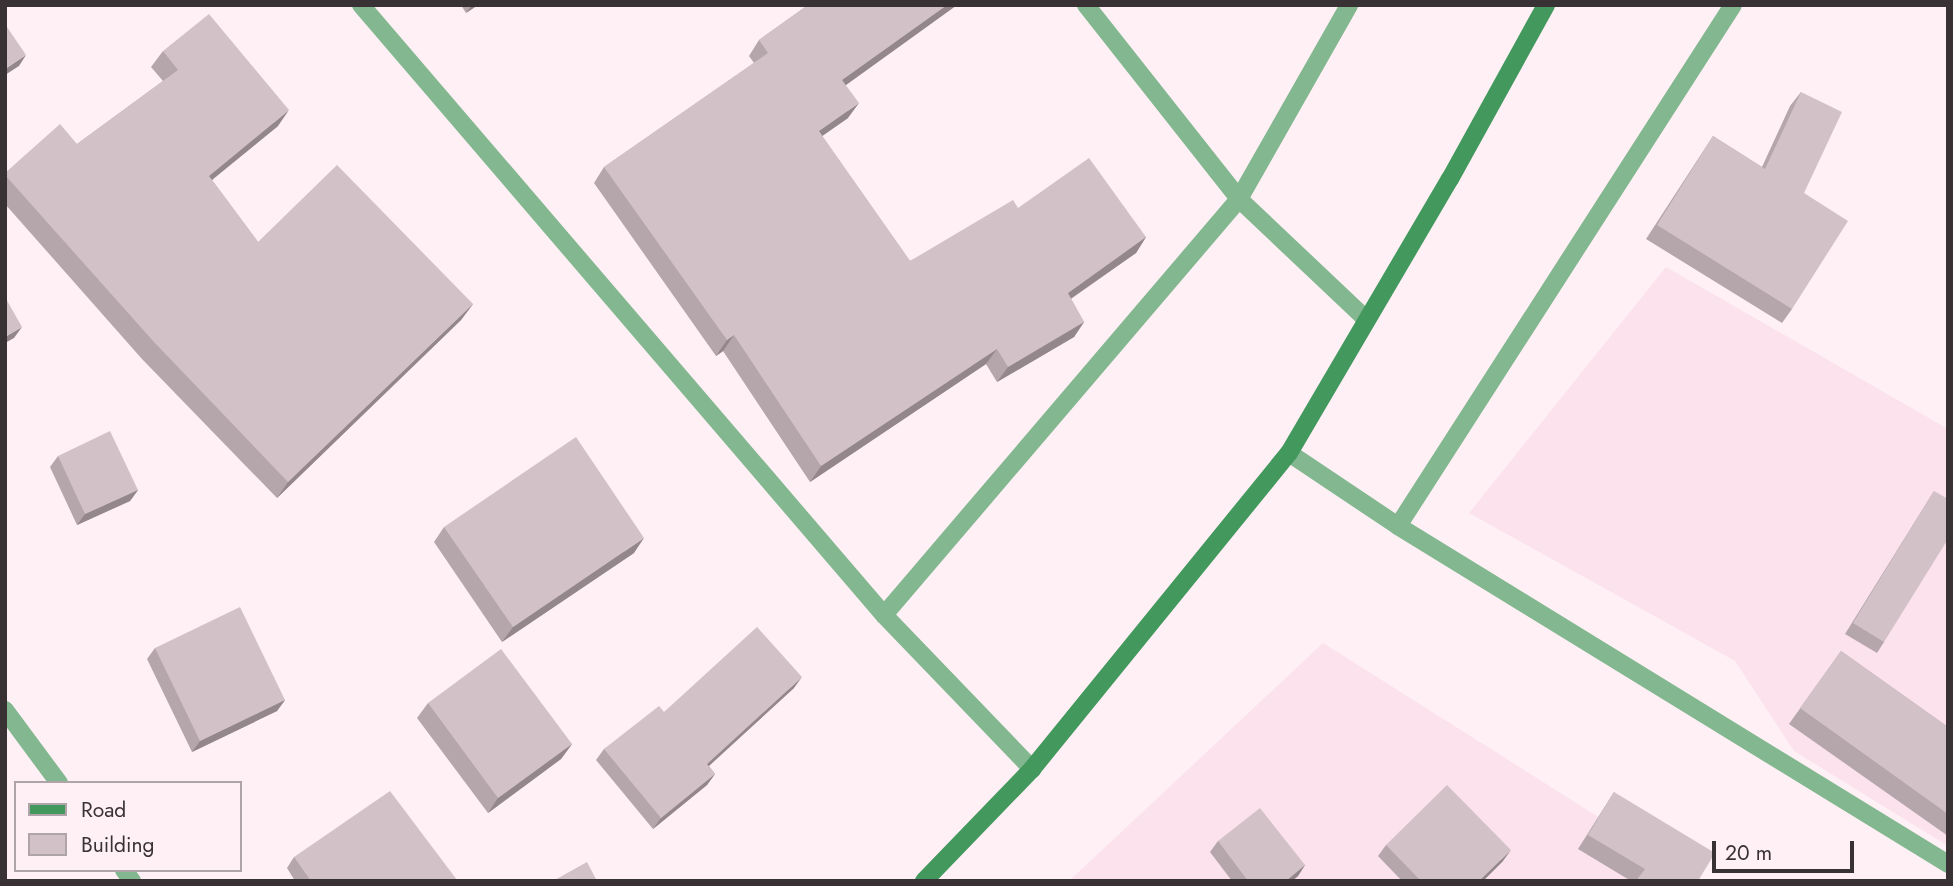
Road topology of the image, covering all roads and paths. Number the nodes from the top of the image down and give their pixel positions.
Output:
1 (361, 5) edge
2 (1086, 5) edge
3 (1349, 5) edge
4 (1546, 5) edge
5 (1733, 5) edge
6 (1240, 199) junction
7 (1366, 319) junction
8 (1289, 453) junction
9 (1398, 526) junction
10 (884, 615) junction
11 (5, 710) edge
12 (1032, 769) junction
13 (58, 781) edge
14 (1948, 864) edge
15 (925, 881) edge

1 - 10 street
2 - 6 street
3 - 6 street
4 - 7 main road
5 - 9 street
6 - 7 street
6 - 10 street
7 - 8 main road
8 - 9 street
8 - 12 main road
9 - 14 street
10 - 12 street
11 - 13 street
12 - 15 main road

